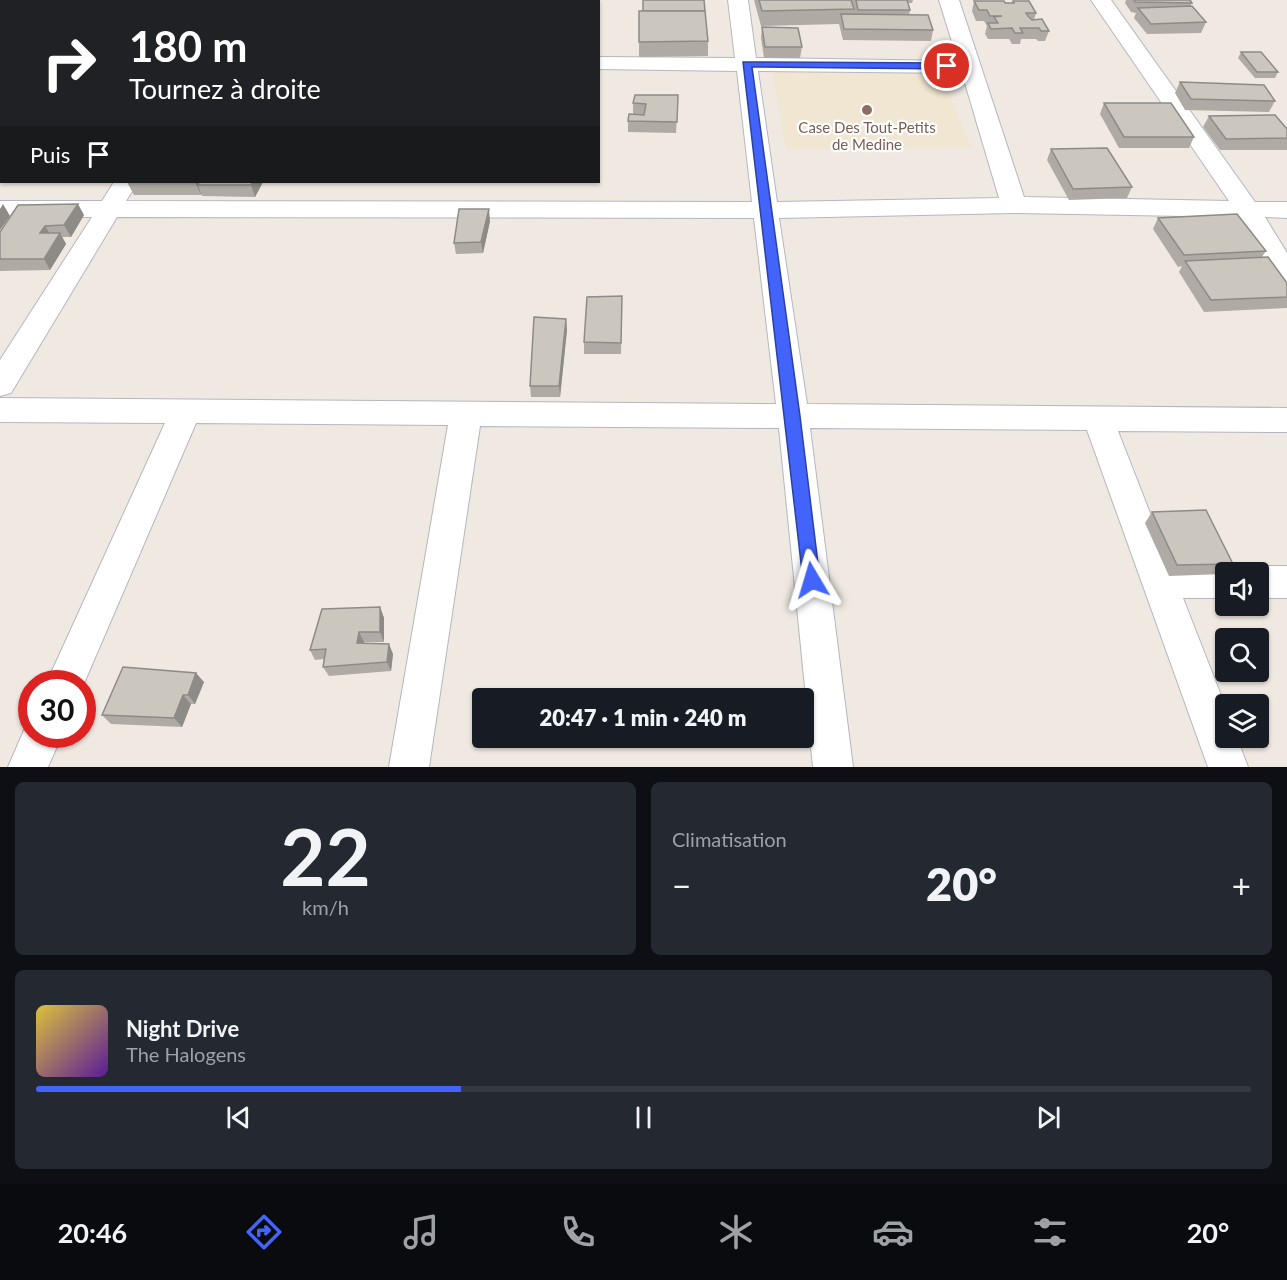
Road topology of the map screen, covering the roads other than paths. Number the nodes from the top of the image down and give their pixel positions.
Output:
1 (738, 0) edge
2 (949, 0) edge
3 (1101, 0) edge
4 (600, 63) edge
5 (746, 64) junction
6 (970, 67) junction
7 (125, 183) edge
8 (1014, 205) junction
9 (0, 209) edge
10 (109, 209) junction
11 (766, 210) junction
12 (1248, 210) junction
13 (1287, 210) edge
14 (1287, 274) edge
15 (0, 385) edge
16 (0, 410) edge
17 (185, 412) junction
18 (466, 413) junction
19 (793, 416) junction
20 (1098, 419) junction
21 (1287, 420) edge
22 (1215, 582) edge
23 (1269, 582) edge
24 (1287, 582) edge
25 (1158, 583) junction
26 (71, 670) edge
27 (36, 748) edge
28 (28, 767) edge
29 (409, 767) edge
30 (833, 767) edge
31 (1228, 767) edge

1 - 5 street
2 - 6 street
3 - 12 street
4 - 5 street
5 - 6 street
5 - 11 street
6 - 8 street
7 - 10 street
8 - 11 street
8 - 12 street
9 - 10 street
10 - 11 street
10 - 15 street
11 - 19 street
12 - 13 street
12 - 14 street
16 - 17 street
17 - 18 street
17 - 26 street
18 - 19 street
18 - 29 street
19 - 20 street
19 - 30 street
20 - 21 street
20 - 25 street
22 - 25 street
23 - 24 street
25 - 31 street
27 - 28 street

